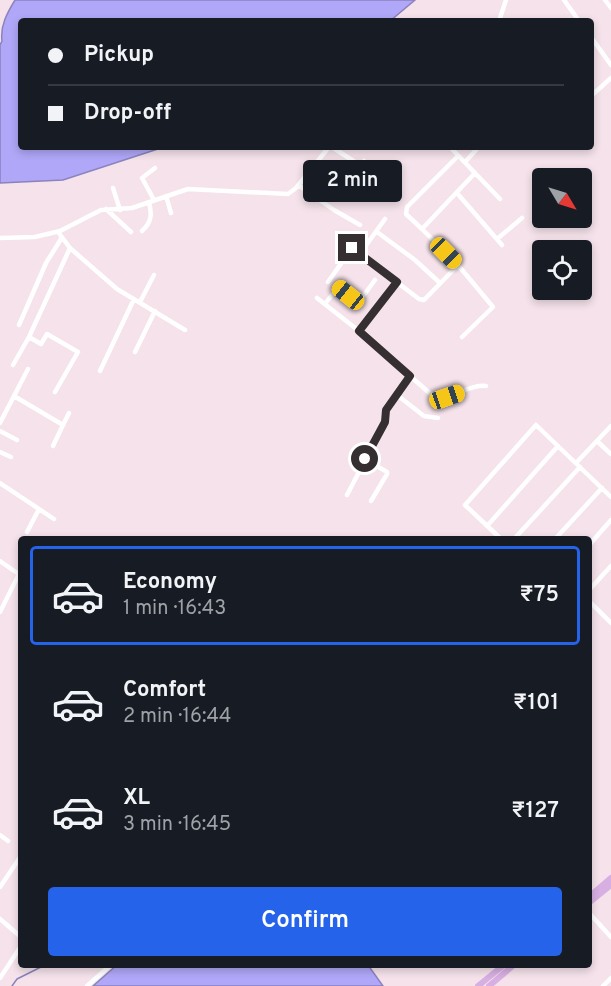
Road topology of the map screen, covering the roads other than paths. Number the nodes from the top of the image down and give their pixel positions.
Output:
1 (507, 0) edge
2 (564, 0) edge
3 (605, 0) edge
4 (610, 6) edge
5 (500, 18) edge
6 (577, 18) edge
7 (594, 41) edge
8 (611, 65) edge
9 (611, 78) edge
10 (594, 93) edge
11 (328, 150) edge
12 (337, 150) edge
13 (453, 150) edge
14 (476, 150) dead end
15 (458, 156) junction
16 (465, 162) junction
17 (155, 168) dead end
18 (475, 173) junction
19 (298, 185) junction
20 (113, 188) dead end
21 (389, 193) dead end
22 (457, 193) junction
23 (166, 196) junction
24 (500, 199) dead end
25 (151, 201) junction
26 (106, 209) junction
27 (120, 210) junction
28 (171, 213) dead end
29 (522, 218) dead end
30 (385, 219) dead end
31 (360, 225) dead end
32 (422, 229) junction
33 (142, 231) dead end
34 (58, 232) junction
35 (131, 232) dead end
36 (377, 232) junction
37 (0, 238) edge
38 (61, 238) junction
39 (497, 239) junction
40 (366, 244) dead end
41 (502, 245) dead end
42 (70, 248) junction
43 (458, 265) junction
44 (154, 275) dead end
45 (375, 280) dead end
46 (328, 282) dead end
47 (397, 282) junction
48 (440, 283) junction
49 (317, 298) dead end
50 (137, 301) junction
51 (325, 304) junction
52 (155, 311) junction
53 (19, 325) dead end
54 (185, 330) dead end
55 (359, 331) junction
56 (29, 337) junction
57 (462, 337) dead end
58 (135, 352) dead end
59 (13, 365) dead end
60 (28, 369) dead end
61 (100, 371) dead end
62 (410, 376) junction
63 (486, 386) dead end
64 (55, 392) dead end
65 (397, 394) junction
66 (14, 396) junction
67 (69, 413) dead end
68 (438, 418) dead end
69 (0, 423) edge
70 (63, 424) junction
71 (611, 426) edge
72 (0, 431) edge
73 (17, 440) dead end
74 (597, 441) junction
75 (53, 446) dead end
76 (558, 446) junction
77 (0, 452) edge
78 (611, 454) edge
79 (11, 457) dead end
80 (365, 459) junction
81 (578, 465) junction
82 (0, 483) edge
83 (602, 488) junction
84 (348, 495) dead end
85 (611, 496) edge
86 (371, 501) dead end
87 (39, 509) junction
88 (54, 519) dead end
89 (611, 520) edge
90 (487, 526) junction
91 (27, 532) dead end
92 (498, 536) edge
93 (517, 536) edge
94 (558, 536) edge
95 (592, 542) edge
96 (0, 561) edge
97 (611, 566) edge
98 (18, 574) edge
99 (18, 579) edge
100 (592, 587) edge
101 (592, 604) edge
102 (0, 612) edge
103 (611, 623) edge
104 (0, 835) edge
105 (8, 841) dead end
106 (18, 860) edge
107 (611, 878) edge
108 (611, 885) edge
109 (0, 887) edge
110 (592, 894) edge
111 (592, 901) edge
112 (592, 916) edge
113 (1, 923) edge
114 (18, 935) edge
115 (611, 937) edge
116 (18, 951) edge
117 (107, 968) edge
118 (500, 968) edge
119 (510, 968) edge
120 (0, 978) edge
121 (611, 978) edge
122 (87, 986) edge
123 (478, 986) edge
124 (489, 986) edge
125 (603, 986) edge

1 - 5 street
2 - 6 street
3 - 4 street
7 - 8 street
9 - 10 street
11 - 19 street
12 - 21 street
13 - 15 street
14 - 16 street
15 - 16 street
15 - 32 street
16 - 18 street
17 - 25 street
18 - 22 street
18 - 24 street
19 - 23 street
19 - 31 street
20 - 27 street
22 - 32 street
22 - 39 street
23 - 25 street
23 - 28 street
25 - 27 street
25 - 33 street
26 - 27 street
26 - 34 street
26 - 35 street
29 - 39 street
30 - 36 street
32 - 43 street
34 - 37 street
34 - 38 street
36 - 40 street
36 - 48 street
38 - 42 street
38 - 53 street
39 - 41 street
42 - 50 street
42 - 56 street
43 - 48 street
43 - 57 street
44 - 50 street
45 - 51 street
46 - 47 street
47 - 48 street
47 - 55 street
49 - 51 street
50 - 52 street
50 - 61 street
51 - 55 street
52 - 54 street
52 - 58 street
55 - 62 street
56 - 59 street
56 - 64 street
60 - 66 street
62 - 63 street
62 - 65 street
65 - 68 street
65 - 80 street
66 - 69 street
66 - 70 street
67 - 70 street
70 - 75 street
71 - 74 street
72 - 73 street
74 - 78 street
74 - 81 street
76 - 81 street
76 - 90 street
76 - 90 street
77 - 79 street
80 - 84 street
80 - 86 street
81 - 83 street
81 - 93 street
82 - 87 street
83 - 85 street
83 - 94 street
87 - 88 street
87 - 91 street
89 - 95 street
90 - 92 street
96 - 98 street
97 - 100 street
99 - 102 street
101 - 103 street
104 - 105 street
106 - 109 street
107 - 110 main road
108 - 111 main road
112 - 115 street
113 - 114 street
116 - 120 street
117 - 122 street
118 - 123 main road
119 - 124 main road
121 - 125 street

